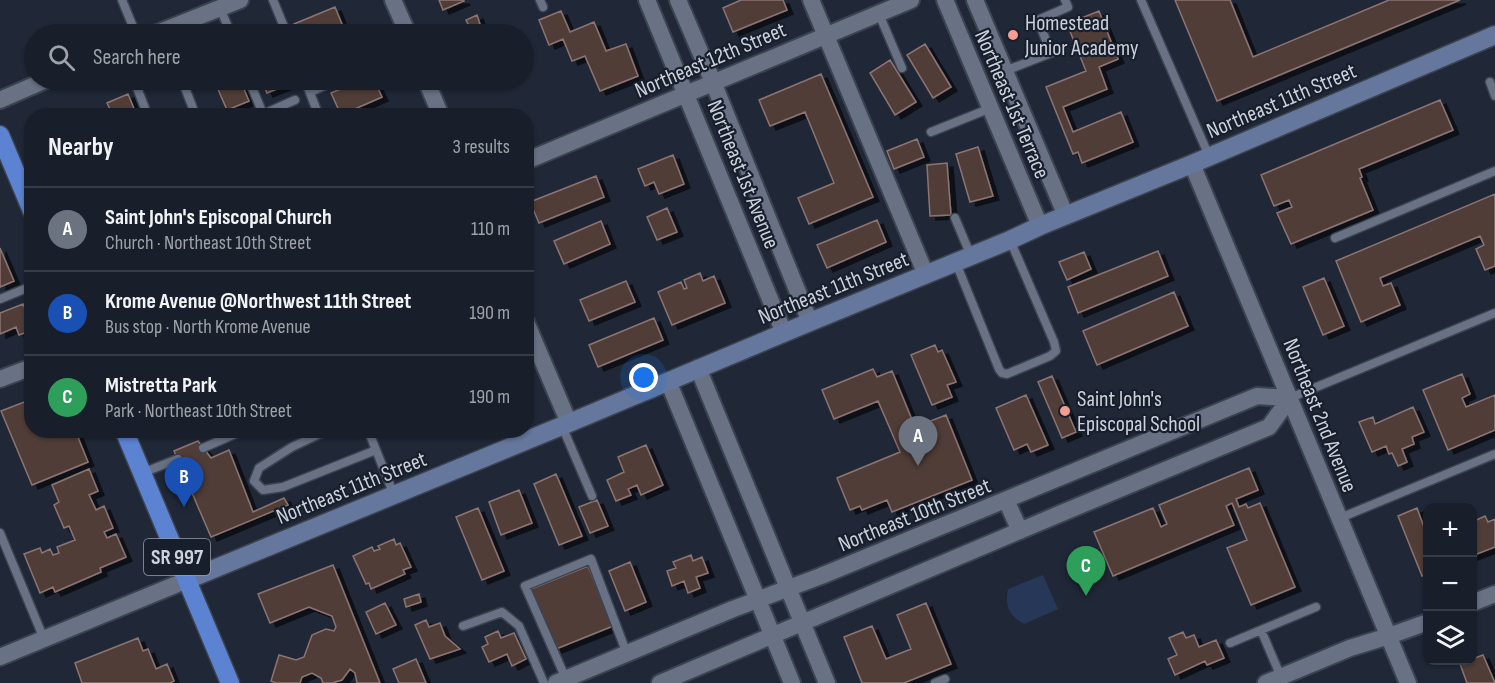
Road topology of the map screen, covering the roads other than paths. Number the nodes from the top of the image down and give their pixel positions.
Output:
1 (122, 0) edge
2 (273, 0) edge
3 (393, 0) edge
4 (647, 0) edge
5 (678, 0) edge
6 (811, 0) edge
7 (911, 0) edge
8 (945, 0) edge
9 (975, 0) edge
10 (1065, 0) edge
11 (1141, 0) edge
12 (227, 3) edge
13 (879, 14) junction
14 (132, 24) edge
15 (181, 24) edge
16 (230, 24) edge
17 (283, 24) edge
18 (404, 24) edge
19 (1495, 35) edge
20 (825, 36) junction
21 (902, 69) dead end
22 (1005, 71) junction
23 (713, 82) junction
24 (1490, 82) dead end
25 (24, 90) edge
26 (138, 90) edge
27 (186, 90) edge
28 (252, 90) edge
29 (315, 90) edge
30 (430, 90) edge
31 (310, 92) joint
32 (686, 93) junction
33 (1495, 96) edge
34 (0, 100) edge
35 (295, 100) dead end
36 (145, 108) edge
37 (193, 108) edge
38 (259, 108) edge
39 (277, 108) edge
40 (316, 108) edge
41 (438, 108) edge
42 (991, 108) junction
43 (931, 132) dead end
44 (0, 135) edge
45 (534, 157) edge
46 (5, 160) edge
47 (1200, 160) junction
48 (1495, 171) edge
49 (24, 196) edge
50 (1066, 216) junction
51 (954, 218) dead end
52 (1040, 226) junction
53 (1335, 238) dead end
54 (1010, 240) junction
55 (964, 260) junction
56 (926, 275) junction
57 (24, 289) edge
58 (0, 299) edge
59 (1495, 313) edge
60 (810, 322) junction
61 (784, 333) junction
62 (534, 342) edge
63 (698, 368) junction
64 (24, 370) edge
65 (0, 380) edge
66 (668, 381) junction
67 (1290, 398) junction
68 (566, 424) junction
69 (534, 437) edge
70 (127, 438) edge
71 (226, 438) edge
72 (311, 438) edge
73 (371, 438) edge
74 (532, 438) edge
75 (203, 448) dead end
76 (376, 450) junction
77 (1495, 453) edge
78 (178, 459) dead end
79 (142, 473) junction
80 (394, 495) junction
81 (592, 496) dead end
82 (1006, 500) junction
83 (1340, 518) junction
84 (1020, 531) junction
85 (0, 533) edge
86 (187, 580) junction
87 (788, 589) junction
88 (1495, 594) edge
89 (758, 600) junction
90 (1477, 601) edge
91 (1316, 607) dead end
92 (802, 623) junction
93 (1423, 624) edge
94 (463, 626) dead end
95 (1261, 630) junction
96 (772, 635) junction
97 (1389, 636) junction
98 (44, 639) junction
99 (1230, 643) dead end
100 (627, 654) junction
101 (0, 657) edge
102 (945, 679) dead end
103 (1274, 680) edge
104 (561, 681) edge
105 (230, 683) edge
106 (544, 683) edge
107 (660, 683) edge
108 (792, 683) edge
109 (827, 683) edge
110 (935, 683) edge
111 (1408, 683) edge

1 - 14 lane
2 - 17 lane
3 - 18 street
4 - 32 street, Northeast 1st Avenue
5 - 23 street, Northeast 1st Avenue
6 - 20 street
7 - 13 street, Northeast 12th Street
8 - 42 street, Northeast 1st Terrace
9 - 22 street, Northeast 1st Terrace
10 - 22 lane
11 - 47 lane
12 - 15 street
12 - 16 lane
13 - 20 street, Northeast 12th Street
13 - 21 lane
19 - 47 street, Northeast 11th Street
20 - 23 street, Northeast 12th Street
20 - 56 street
22 - 50 street, Northeast 1st Terrace
23 - 32 street, Northeast 12th Street
23 - 60 street, Northeast 1st Avenue
24 - 33 lane
25 - 34 street
26 - 36 lane
27 - 37 lane
28 - 38 lane
29 - 31 lane
30 - 41 street
31 - 40 lane
32 - 45 street, Northeast 12th Street
32 - 61 street, Northeast 1st Avenue
35 - 39 lane
42 - 43 lane
42 - 52 street, Northeast 1st Terrace
44 - 46 highway
46 - 49 highway
47 - 50 street, Northeast 11th Street
47 - 67 street, Northeast 2nd Avenue
48 - 53 lane
50 - 52 street, Northeast 11th Street
51 - 55 lane
52 - 54 street, Northeast 11th Street
54 - 55 street, Northeast 11th Street
54 - 55 lane
55 - 56 street, Northeast 11th Street
56 - 60 street, Northeast 11th Street
57 - 58 lane
59 - 67 lane, Northeast 10th Street
60 - 61 street, Northeast 11th Street
61 - 63 street, Northeast 11th Street
62 - 68 street
63 - 66 street, Northeast 11th Street
63 - 87 street
64 - 65 street
66 - 68 street, Northeast 11th Street
66 - 89 street
67 - 82 street, Northeast 10th Street
67 - 83 street, Northeast 2nd Avenue
67 - 84 street
68 - 69 street, Northeast 11th Street
68 - 81 lane
70 - 79 highway, SR 997
71 - 75 lane
72 - 76 lane
73 - 76 lane
74 - 80 street, Northeast 11th Street
76 - 80 lane
77 - 83 lane
78 - 79 lane
79 - 86 highway, SR 997
80 - 86 street, Northeast 11th Street
82 - 84 street
82 - 87 street, Northeast 10th Street
83 - 97 street, Northeast 2nd Avenue
84 - 92 street
85 - 98 lane
86 - 98 street
86 - 105 highway, SR 997
87 - 89 street, Northeast 10th Street
87 - 92 street
88 - 90 street
89 - 96 street
89 - 100 street, Northeast 10th Street
91 - 95 lane
92 - 96 street
92 - 109 street
93 - 97 street
94 - 106 lane
95 - 99 lane
95 - 103 lane
96 - 107 street
96 - 108 street
97 - 103 street
97 - 111 street, Northeast 2nd Avenue
98 - 101 street
100 - 104 street, Northeast 10th Street
100 - 104 lane
102 - 110 lane

